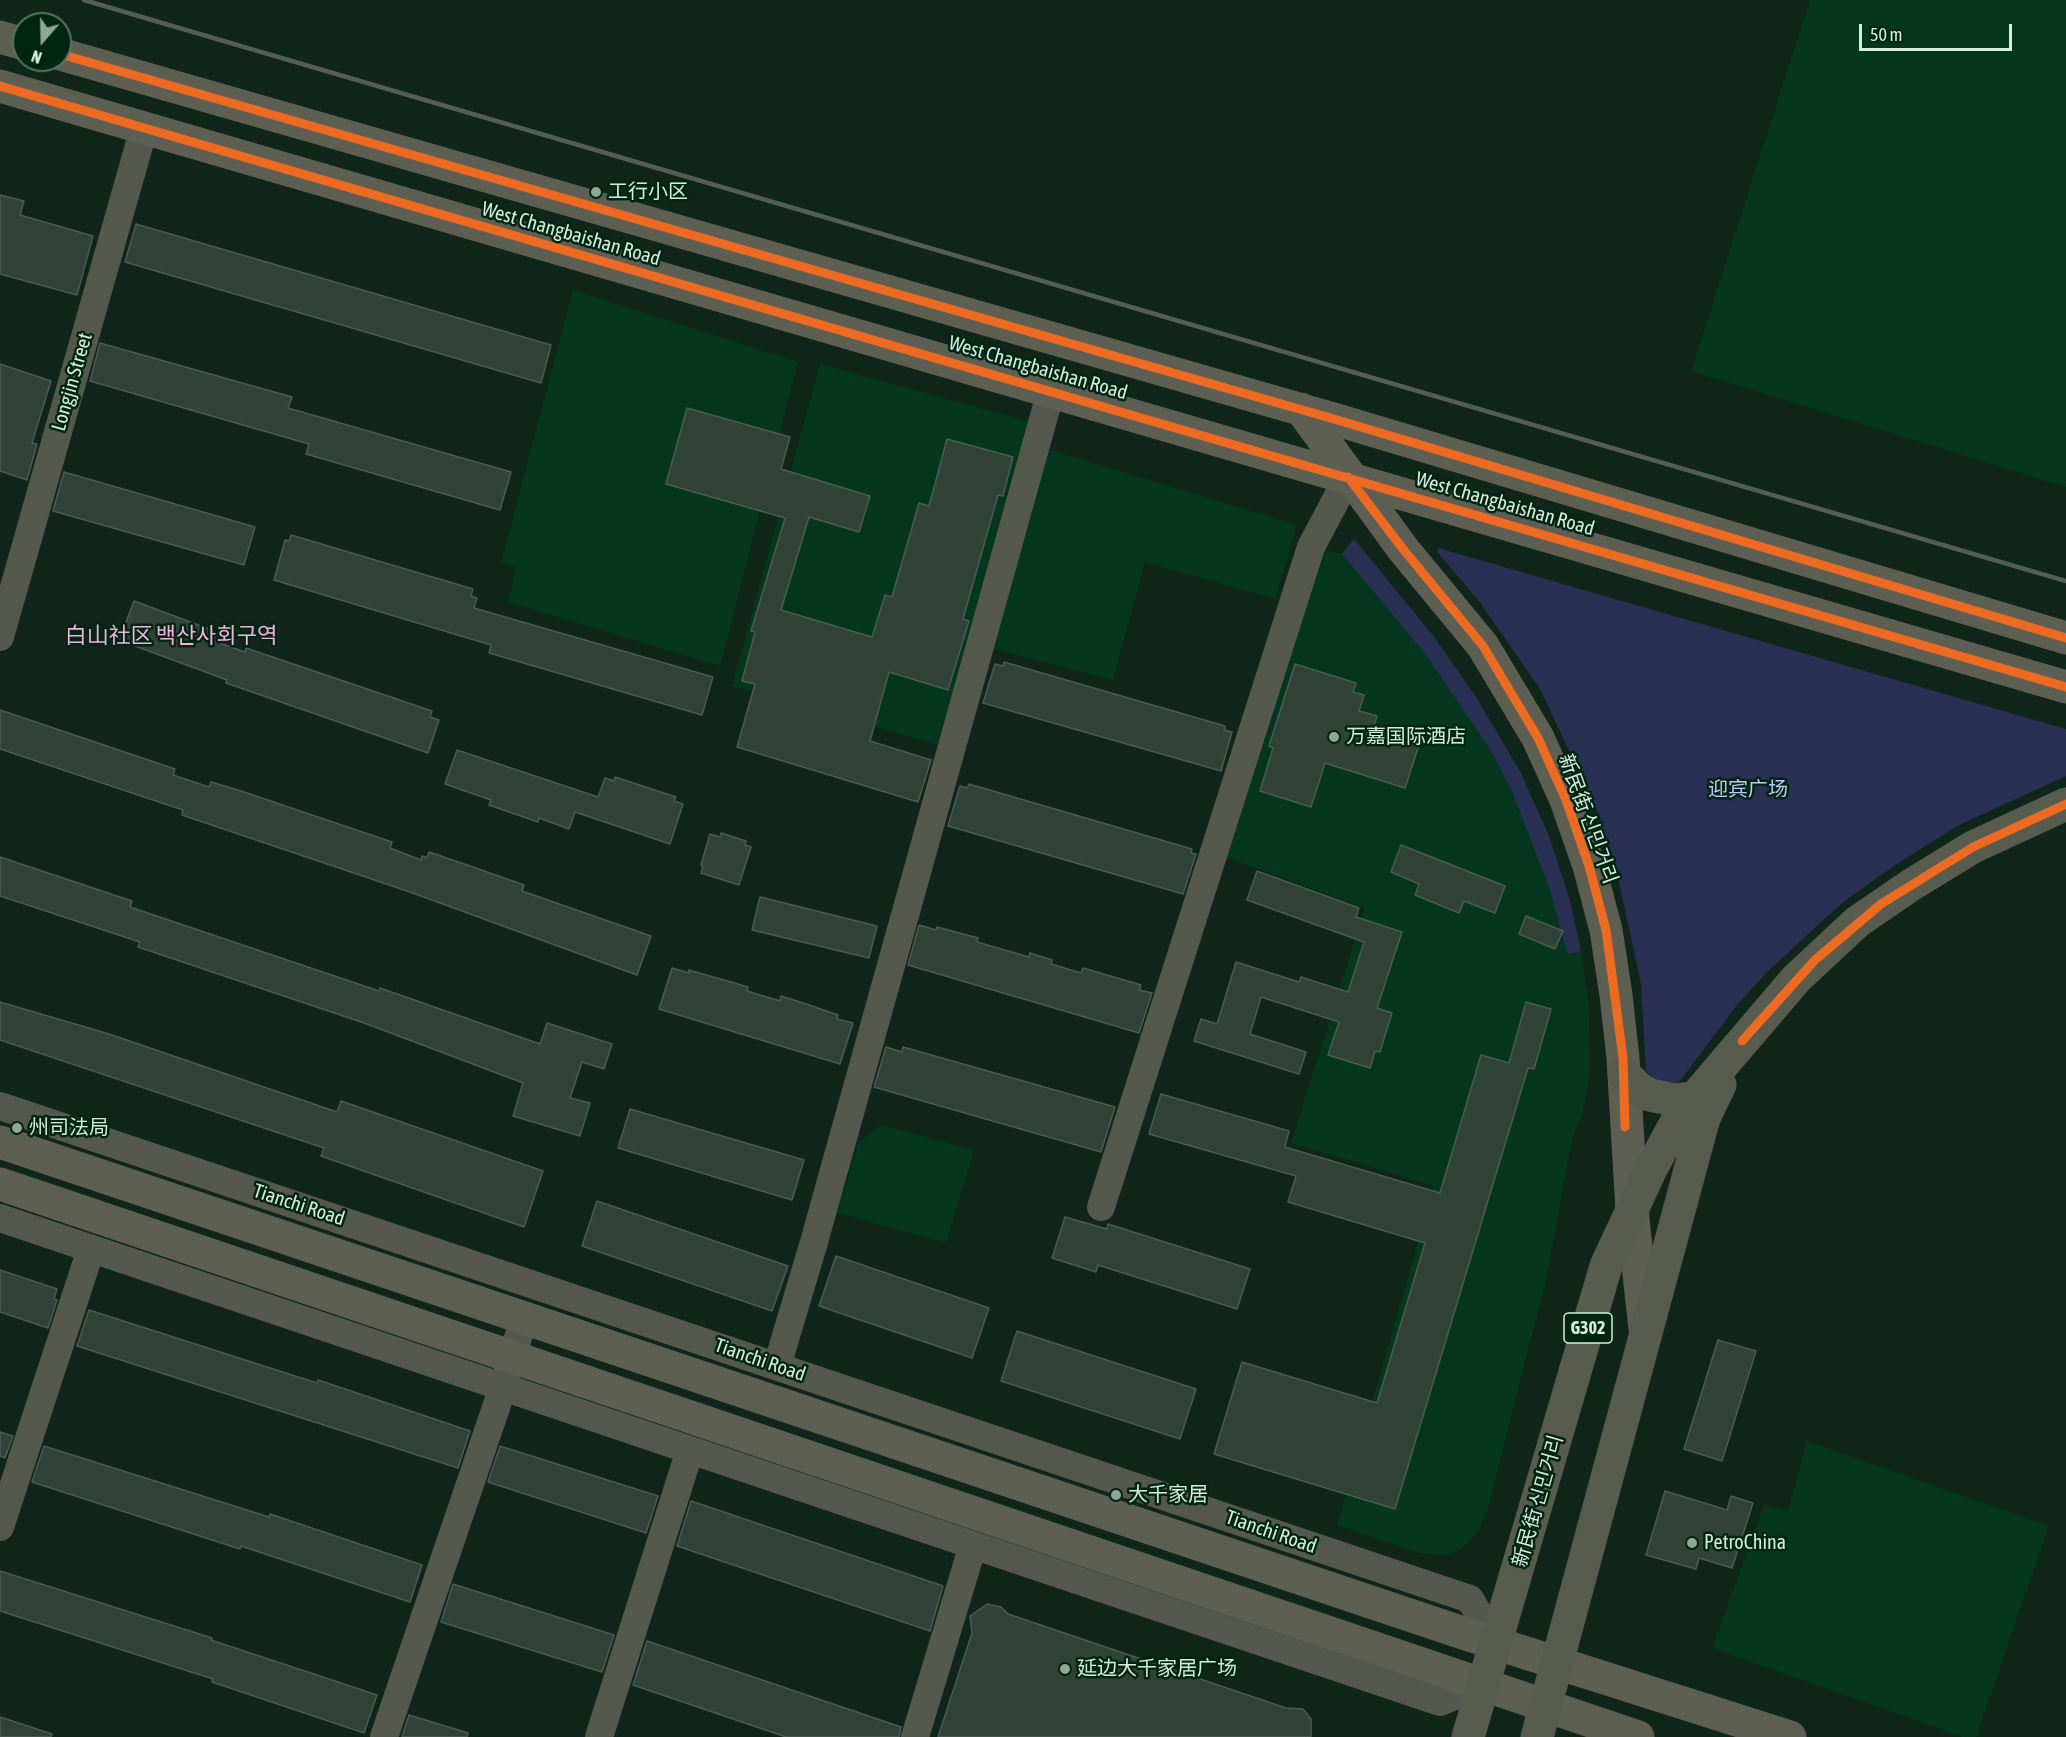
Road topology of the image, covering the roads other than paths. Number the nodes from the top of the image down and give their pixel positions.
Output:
1 (72, 57) edge
2 (0, 86) edge
3 (144, 128) junction
4 (1051, 391) junction
5 (1301, 410) junction
6 (1348, 477) junction
7 (0, 637) edge
8 (2066, 638) edge
9 (2066, 687) edge
10 (2066, 804) edge
11 (1742, 1041) junction
12 (1624, 1074) junction
13 (1694, 1098) junction
14 (0, 1106) edge
15 (1626, 1127) junction
16 (0, 1142) edge
17 (0, 1184) edge
18 (1101, 1207) dead end
19 (1632, 1210) junction
20 (0, 1218) edge
21 (91, 1249) junction
22 (1606, 1266) junction
23 (524, 1318) junction
24 (1645, 1329) junction
25 (512, 1356) junction
26 (777, 1366) junction
27 (503, 1387) junction
28 (690, 1450) junction
29 (0, 1527) edge
30 (973, 1545) junction
31 (1496, 1644) junction
32 (1558, 1663) junction
33 (1484, 1684) junction
34 (1546, 1705) junction
35 (384, 1737) edge
36 (599, 1737) edge
37 (915, 1737) edge
38 (1468, 1737) edge
39 (1537, 1737) edge
40 (1638, 1737) edge
41 (1790, 1737) edge

1 - 5 main road, West Changbaishan Road
2 - 3 main road, West Changbaishan Road
3 - 4 main road, West Changbaishan Road
3 - 7 street, Longjin Street
4 - 6 main road, West Changbaishan Road
4 - 26 street
5 - 6 main road, 新民街 신민거리
5 - 8 main road, West Changbaishan Road
6 - 9 main road, West Changbaishan Road
6 - 12 main road, 新民街 신민거리
6 - 18 street
10 - 11 highway, 新民街 신민거리 / G302
11 - 13 highway, 新民街 신민거리 / G302
11 - 24 highway, 新民街 신민거리 / G302
12 - 13 highway
12 - 15 main road, 新民街 신민거리
13 - 19 highway, 新民街 신민거리 / G302
14 - 26 street, Tianchi Road
15 - 19 main road, 新民街 신민거리
15 - 22 main road, 新民街 신민거리
16 - 23 main road, Tianchi Road
17 - 25 main road
19 - 22 highway, 新民街 신민거리 / G302
19 - 24 main road, 新民街 신민거리
20 - 21 street
21 - 27 street
21 - 29 street
22 - 31 highway, 新民街 신민거리 / G302
23 - 25 street
23 - 31 main road, Tianchi Road
24 - 32 highway, 新民街 신민거리 / G302
25 - 27 street
25 - 33 main road
26 - 31 street, Tianchi Road
27 - 28 street
27 - 35 street
28 - 30 street
28 - 36 street
30 - 33 street
30 - 37 street
31 - 32 main road, Tianchi Road
31 - 33 highway, 新民街 신민거리 / G302
32 - 34 highway, 新民街 신민거리 / G302
32 - 41 main road, Tianchi Road
33 - 34 main road
33 - 38 highway, 新民街 신민거리 / G302
34 - 39 highway, 新民街 신민거리 / G302
34 - 40 main road

